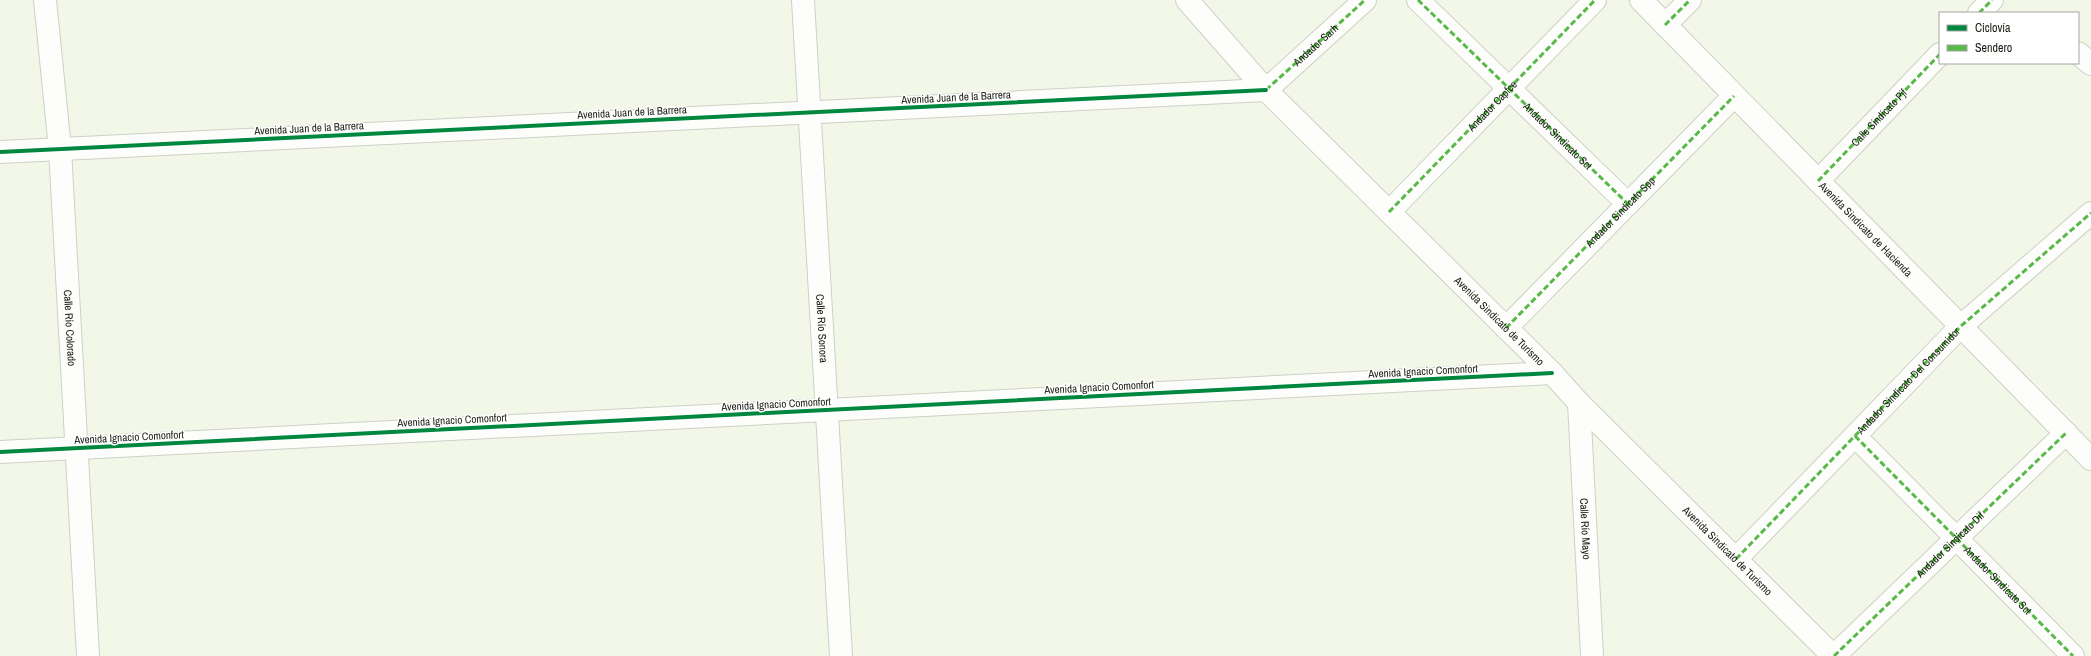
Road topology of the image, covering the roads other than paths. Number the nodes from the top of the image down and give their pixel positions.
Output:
1 (45, 0) edge
2 (803, 0) edge
3 (1187, 0) edge
4 (1365, 0) edge
5 (1418, 0) edge
6 (1595, 0) edge
7 (1641, 0) edge
8 (1690, 0) edge
9 (1992, 0) edge
10 (1980, 12) edge
11 (1666, 25) junction
12 (2079, 54) edge
13 (1939, 55) edge
14 (2091, 64) edge
15 (1510, 88) junction
16 (1266, 90) junction
17 (1734, 96) junction
18 (810, 113) junction
19 (60, 149) junction
20 (0, 152) edge
21 (1818, 181) junction
22 (1628, 204) junction
23 (1389, 212) junction
24 (2091, 213) edge
25 (1961, 326) junction
26 (1506, 328) junction
27 (1552, 373) junction
28 (1579, 403) junction
29 (828, 410) junction
30 (2066, 433) junction
31 (1855, 436) junction
32 (77, 448) junction
33 (0, 452) edge
34 (2091, 459) edge
35 (1955, 538) junction
36 (1736, 559) junction
37 (88, 656) edge
38 (841, 656) edge
39 (1592, 656) edge
40 (1834, 656) edge
41 (2073, 656) edge

1 - 19 street, Calle Río Colorado
2 - 18 street, Calle Río Sonora
3 - 16 street, Avenida Sindicato de Turismo
4 - 16 street, Andador Sarh
5 - 15 street, Andador Sindicato Sct
6 - 15 street, Andador Capfce
7 - 11 street, Avenida Sindicato de Hacienda
8 - 11 street
9 - 10 street
11 - 17 street, Avenida Sindicato de Hacienda
12 - 14 street
13 - 21 street, Calle Sindicato Pjf
15 - 22 street, Andador Sindicato Sct
15 - 23 street, Andador Capfce
16 - 18 street, Avenida Juan de la Barrera
16 - 23 street, Avenida Sindicato de Turismo
17 - 21 street, Avenida Sindicato de Hacienda
17 - 22 street, Andador Sindicato Spp
18 - 19 street, Avenida Juan de la Barrera
18 - 29 street, Calle Río Sonora
19 - 20 street, Avenida Juan de la Barrera
19 - 32 street, Calle Río Colorado
21 - 25 street, Avenida Sindicato de Hacienda
22 - 26 street, Andador Sindicato Spp
23 - 26 street, Avenida Sindicato de Turismo
24 - 25 street, Andador Sindicato Del Consumidor
25 - 30 street, Avenida Sindicato de Hacienda
25 - 31 street, Andador Sindicato Del Consumidor
26 - 27 street, Avenida Sindicato de Turismo
27 - 28 street, Avenida Sindicato de Turismo
27 - 29 street, Avenida Ignacio Comonfort
28 - 36 street, Avenida Sindicato de Turismo
28 - 39 street, Calle Río Mayo
29 - 32 street, Avenida Ignacio Comonfort
29 - 38 street, Calle Río Sonora
30 - 34 street, Avenida Sindicato de Hacienda
30 - 35 street, Andador Sindicato Dif
31 - 35 street, Andador Sindicato Sct
31 - 36 street, Andador Sindicato Del Consumidor
32 - 33 street, Avenida Ignacio Comonfort
32 - 37 street, Calle Río Colorado
35 - 40 street, Andador Sindicato Dif
35 - 41 street, Andador Sindicato Sct
36 - 40 street, Avenida Sindicato de Turismo

